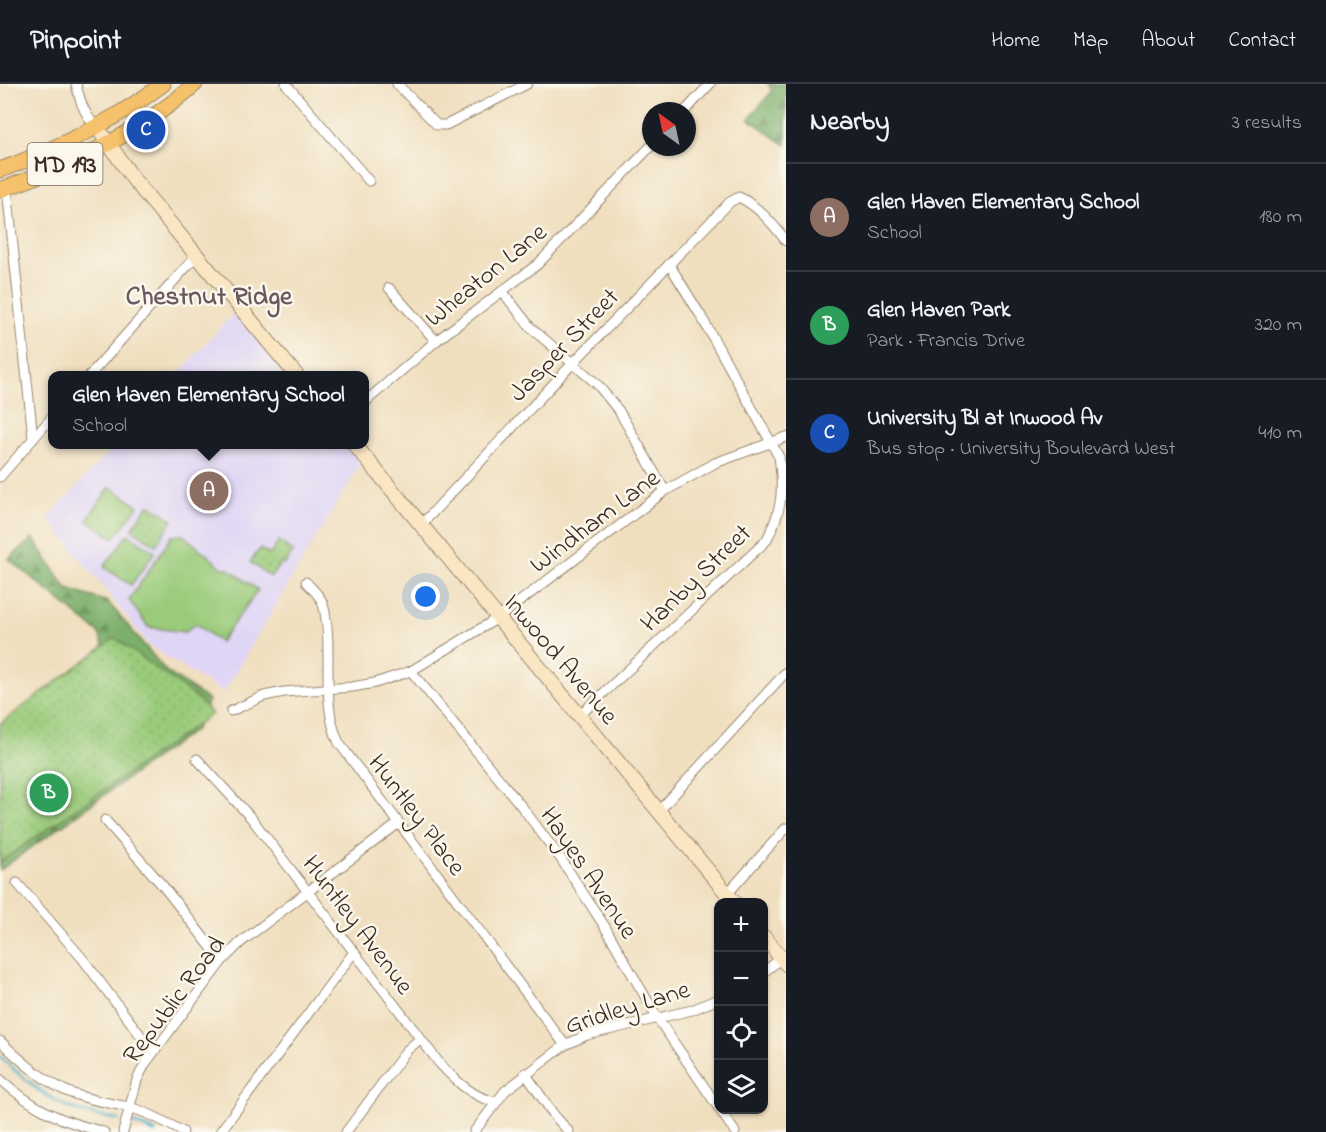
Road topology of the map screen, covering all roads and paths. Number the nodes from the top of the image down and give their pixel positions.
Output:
1 (76, 84) edge
2 (163, 84) edge
3 (195, 84) edge
4 (286, 84) edge
5 (397, 84) edge
6 (527, 84) edge
7 (710, 84) edge
8 (693, 102) edge
9 (97, 127) junction
10 (109, 144) junction
11 (642, 155) edge
12 (0, 170) edge
13 (369, 181) dead end
14 (3, 189) edge
15 (786, 241) edge
16 (197, 255) junction
17 (669, 264) junction
18 (389, 288) dead end
19 (502, 291) junction
20 (436, 341) junction
21 (573, 363) junction
22 (93, 371) edge
23 (294, 371) edge
24 (369, 399) edge
25 (48, 422) edge
26 (786, 437) edge
27 (33, 438) junction
28 (771, 442) junction
29 (358, 449) edge
30 (0, 477) edge
31 (665, 491) junction
32 (421, 525) junction
33 (306, 582) dead end
34 (498, 618) junction
35 (411, 671) junction
36 (786, 672) edge
37 (329, 690) junction
38 (231, 711) dead end
39 (579, 716) junction
40 (197, 759) dead end
41 (658, 812) junction
42 (105, 820) dead end
43 (399, 823) junction
44 (786, 828) edge
45 (16, 883) dead end
46 (309, 892) junction
47 (730, 898) edge
48 (768, 941) edge
49 (354, 952) junction
50 (784, 959) edge
51 (222, 961) junction
52 (768, 969) edge
53 (714, 1001) edge
54 (658, 1019) junction
55 (420, 1038) junction
56 (0, 1041) edge
57 (565, 1045) junction
58 (155, 1050) junction
59 (525, 1073) junction
60 (0, 1079) edge
61 (714, 1101) edge
62 (496, 1102) junction
63 (130, 1107) junction
64 (723, 1114) edge
65 (104, 1132) edge
66 (123, 1132) edge
67 (183, 1132) edge
68 (220, 1132) edge
69 (346, 1132) edge
70 (474, 1132) edge
71 (569, 1132) edge
72 (735, 1132) edge

1 - 9 street
2 - 9 main road, MD 193
3 - 10 main road, MD 193
4 - 13 street
5 - 6 street
7 - 8 street
9 - 10 street
9 - 12 main road, MD 193
10 - 14 main road, MD 193
10 - 16 street
11 - 19 street, Wheaton Lane
14 - 27 street
15 - 17 street, Jasper Street
16 - 22 street
16 - 23 street
17 - 21 street, Jasper Street
17 - 28 street, Hanby Street
18 - 20 street
19 - 20 street, Wheaton Lane
19 - 21 street
20 - 24 street, Wheaton Lane
21 - 31 street
21 - 32 street, Jasper Street
25 - 27 street
26 - 28 street, Windham Lane
27 - 30 street
28 - 31 street, Windham Lane
28 - 39 street, Hanby Street
29 - 32 street, Inwood Avenue
31 - 34 street, Windham Lane
32 - 34 street, Inwood Avenue
33 - 37 street, Huntley Place
34 - 35 street, Windham Lane
34 - 39 street, Inwood Avenue
35 - 37 street, Windham Lane
35 - 54 street, Hayes Avenue
36 - 41 street
37 - 38 street, Windham Lane
37 - 43 street, Huntley Place
39 - 41 street, Inwood Avenue
40 - 46 street, Huntley Avenue
41 - 47 street, Inwood Avenue
42 - 51 street
43 - 46 street, Republic Road
43 - 57 street, Huntley Place
44 - 47 street
45 - 58 street
46 - 49 street, Huntley Avenue
46 - 51 street, Republic Road
48 - 50 street
49 - 55 street, Huntley Avenue
49 - 68 street
50 - 52 street
51 - 58 street, Republic Road
53 - 54 street, Gridley Lane
54 - 57 street, Gridley Lane
54 - 61 street, Hayes Avenue
55 - 62 street, Huntley Avenue
55 - 69 street
56 - 63 street
57 - 59 street, Gridley Lane
58 - 63 street, Republic Road
59 - 62 street, Gridley Lane
59 - 71 street
60 - 65 street
62 - 70 street, Gridley Lane
63 - 66 street, Republic Road
63 - 67 street
64 - 72 street, Hayes Avenue

